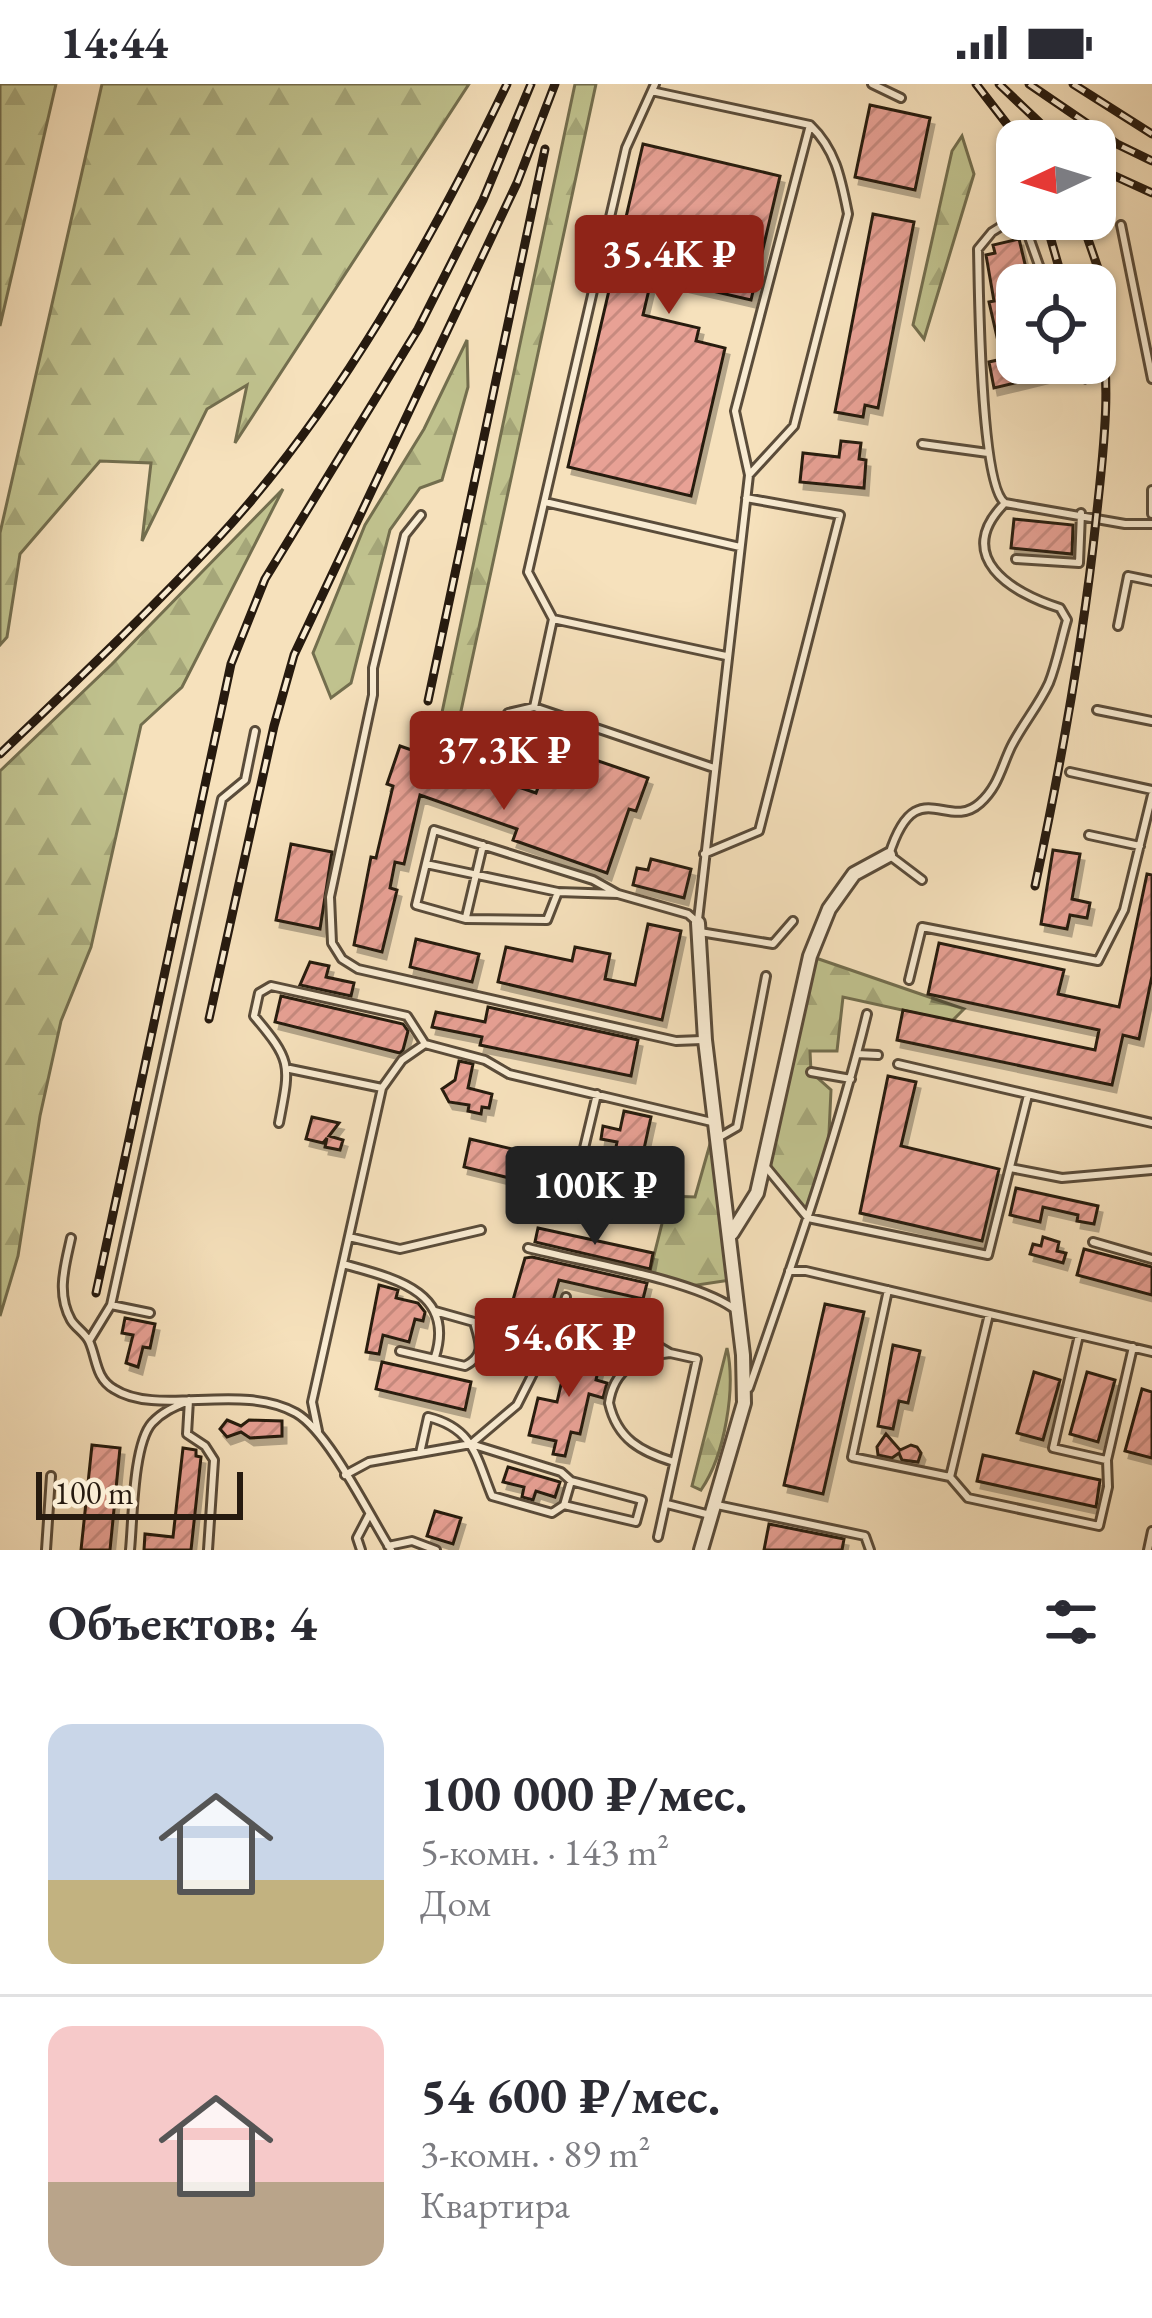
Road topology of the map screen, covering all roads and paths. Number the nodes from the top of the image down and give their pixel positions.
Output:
1 (872, 84) edge
2 (655, 88) edge
3 (901, 98) dead end
4 (810, 125) junction
5 (1121, 225) dead end
6 (1039, 264) edge
7 (1152, 379) edge
8 (922, 444) dead end
9 (988, 453) junction
10 (749, 475) junction
11 (1152, 490) edge
12 (746, 498) junction
13 (544, 502) junction
14 (1005, 503) junction
15 (1081, 513) junction
16 (1152, 514) edge
17 (421, 515) dead end
18 (1152, 524) edge
19 (740, 547) junction
20 (1016, 559) dead end
21 (1152, 581) edge
22 (553, 619) junction
23 (1118, 626) dead end
24 (727, 657) junction
25 (534, 707) junction
26 (1097, 710) dead end
27 (1152, 721) edge
28 (255, 731) dead end
29 (479, 748) dead end
30 (714, 768) junction
31 (1070, 772) dead end
32 (1152, 793) edge
33 (1089, 835) dead end
34 (483, 845) junction
35 (1140, 846) junction
36 (704, 854) junction
37 (890, 855) junction
38 (426, 864) junction
39 (476, 874) junction
40 (922, 880) dead end
41 (558, 892) junction
42 (619, 894) junction
43 (466, 919) junction
44 (793, 921) dead end
45 (698, 928) junction
46 (766, 976) dead end
47 (909, 980) dead end
48 (867, 1014) dead end
49 (705, 1040) junction
50 (425, 1044) junction
51 (857, 1054) junction
52 (878, 1055) dead end
53 (898, 1064) dead end
54 (290, 1069) junction
55 (811, 1072) dead end
56 (851, 1079) junction
57 (382, 1088) junction
58 (597, 1094) junction
59 (1028, 1094) junction
60 (279, 1123) dead end
61 (1152, 1123) edge
62 (717, 1130) junction
63 (764, 1164) junction
64 (1010, 1168) junction
65 (1152, 1170) edge
66 (655, 1182) dead end
67 (808, 1218) junction
68 (481, 1230) dead end
69 (731, 1234) junction
70 (349, 1237) junction
71 (71, 1238) dead end
72 (1093, 1242) dead end
73 (528, 1249) dead end
74 (1152, 1259) edge
75 (343, 1264) junction
76 (789, 1271) junction
77 (888, 1290) junction
78 (566, 1297) dead end
79 (111, 1305) junction
80 (435, 1311) junction
81 (150, 1313) dead end
82 (741, 1313) junction
83 (989, 1314) junction
84 (560, 1320) junction
85 (1079, 1335) junction
86 (89, 1341) junction
87 (1132, 1347) junction
88 (400, 1351) dead end
89 (1152, 1352) edge
90 (670, 1353) junction
91 (435, 1358) junction
92 (189, 1400) junction
93 (743, 1403) junction
94 (318, 1430) junction
95 (471, 1444) junction
96 (420, 1453) junction
97 (1107, 1460) junction
98 (674, 1462) junction
99 (345, 1475) junction
100 (52, 1476) dead end
101 (950, 1477) junction
102 (571, 1481) junction
103 (666, 1503) junction
104 (564, 1505) junction
105 (712, 1510) junction
106 (369, 1516) junction
107 (1152, 1531) edge
108 (658, 1537) dead end
109 (390, 1548) edge
110 (46, 1550) edge
111 (130, 1550) edge
112 (208, 1550) edge
113 (361, 1550) edge
114 (436, 1550) edge
115 (701, 1550) edge
116 (870, 1550) edge
117 (1148, 1550) edge

1 - 3 lane
2 - 4 lane
2 - 13 lane
4 - 10 lane
4 - 10 lane
5 - 7 lane
6 - 9 lane
8 - 9 lane
9 - 14 lane
10 - 12 lane
11 - 16 lane
12 - 19 lane
12 - 36 lane
13 - 19 lane
13 - 22 lane
14 - 15 lane
14 - 37 lane
15 - 18 lane
15 - 20 lane
17 - 49 lane
19 - 24 lane
21 - 23 lane
22 - 24 lane
22 - 25 lane
24 - 30 lane
25 - 29 lane
25 - 30 lane
26 - 27 lane
28 - 79 lane
30 - 36 lane
31 - 32 lane
32 - 35 lane
33 - 35 lane
34 - 38 lane
34 - 39 lane
34 - 42 lane
35 - 47 lane
36 - 45 lane
37 - 40 lane
37 - 63 street
38 - 39 lane
38 - 43 lane
39 - 41 lane
39 - 43 lane
41 - 42 lane
41 - 43 lane
42 - 45 lane
44 - 45 lane
45 - 49 street
46 - 62 lane
48 - 51 lane
49 - 62 street
50 - 54 lane
50 - 57 lane
50 - 58 lane
51 - 52 lane
51 - 56 lane
53 - 59 lane
54 - 57 lane
54 - 60 lane
55 - 56 lane
56 - 67 lane
57 - 70 lane
58 - 62 lane
58 - 66 lane
59 - 61 lane
59 - 64 lane
62 - 69 street
63 - 67 lane
63 - 69 street
64 - 65 lane
64 - 67 lane
67 - 76 lane
68 - 70 lane
69 - 82 street
70 - 75 lane
71 - 86 lane
72 - 74 lane
73 - 82 lane
75 - 80 lane
75 - 94 lane
76 - 77 lane
76 - 93 lane
77 - 83 lane
77 - 101 lane
78 - 84 lane
79 - 81 lane
79 - 86 lane
80 - 91 lane
80 - 91 lane
82 - 93 street
83 - 85 lane
83 - 101 lane
84 - 90 lane
84 - 95 lane
85 - 87 lane
85 - 97 lane
86 - 92 lane
87 - 89 lane
87 - 97 lane
88 - 91 lane
90 - 98 lane
90 - 98 lane
92 - 94 lane
92 - 111 lane
92 - 112 lane
93 - 105 street
94 - 99 lane
95 - 96 lane
95 - 96 lane
95 - 102 lane
95 - 104 lane
96 - 99 lane
97 - 101 lane
98 - 103 lane
99 - 106 lane
100 - 110 lane
102 - 104 lane
102 - 104 lane
103 - 105 lane
103 - 108 lane
105 - 115 street
105 - 116 lane
106 - 109 lane
106 - 113 lane
107 - 117 lane
109 - 114 lane

